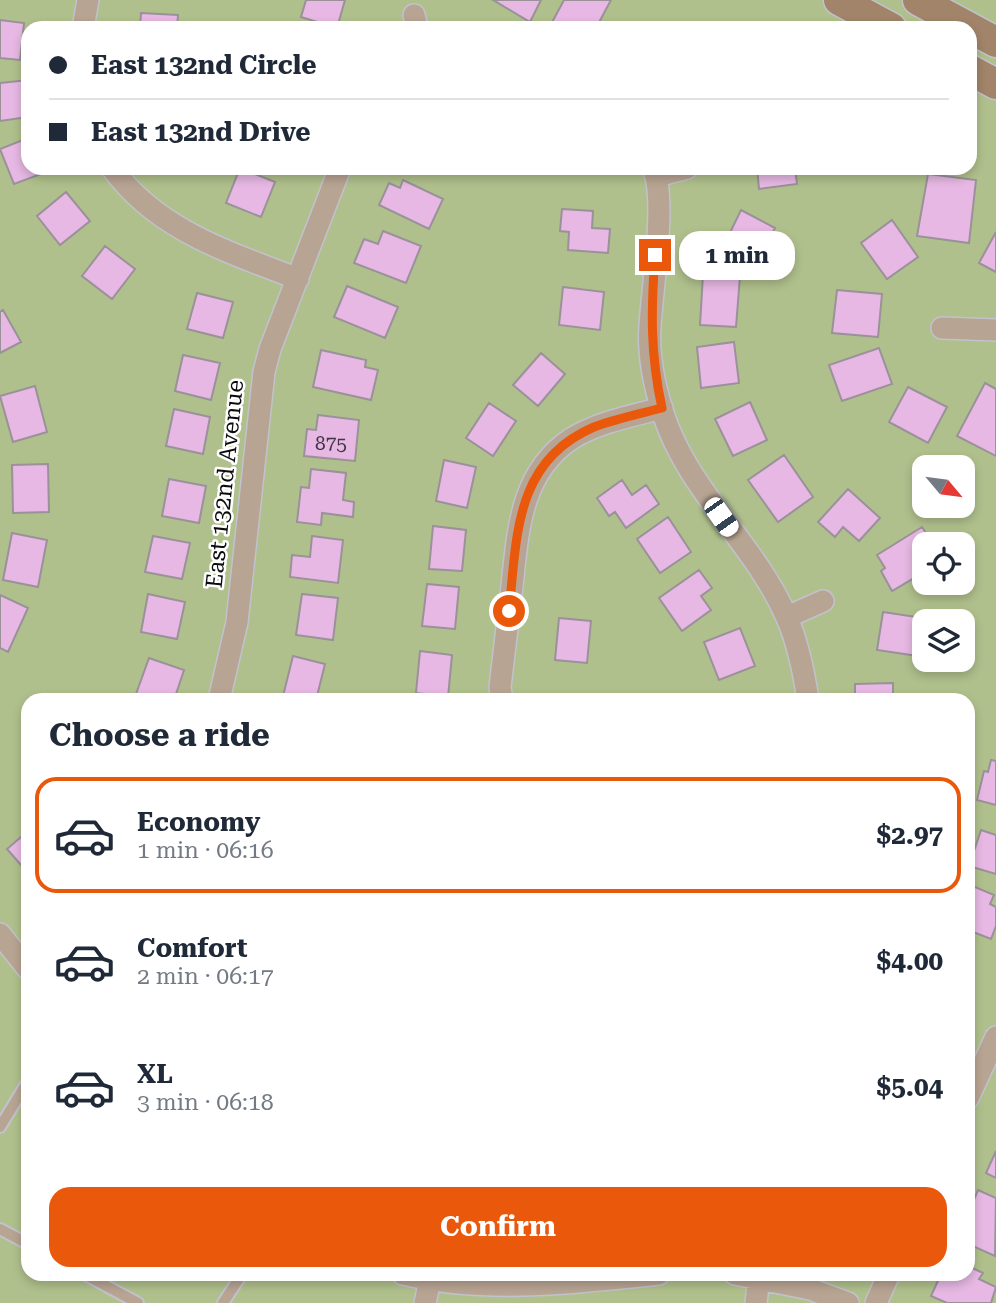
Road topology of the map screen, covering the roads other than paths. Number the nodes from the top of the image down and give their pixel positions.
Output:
1 (88, 0) edge
2 (839, 0) edge
3 (918, 0) edge
4 (84, 21) edge
5 (878, 21) edge
6 (957, 21) edge
7 (977, 32) edge
8 (996, 42) edge
9 (977, 74) edge
10 (996, 84) edge
11 (117, 175) edge
12 (337, 175) edge
13 (655, 175) edge
14 (298, 279) junction
15 (942, 328) dead end
16 (996, 330) edge
17 (662, 408) junction
18 (823, 601) dead end
19 (787, 617) junction
20 (221, 693) edge
21 (501, 693) edge
22 (807, 693) edge
23 (0, 933) edge
24 (21, 954) edge
25 (996, 1037) edge
26 (975, 1083) edge
27 (21, 1092) edge
28 (0, 1127) edge
29 (0, 1229) edge
30 (21, 1240) edge
31 (97, 1281) edge
32 (237, 1281) edge
33 (430, 1281) edge
34 (440, 1281) edge
35 (567, 1281) edge
36 (758, 1281) edge
37 (776, 1281) edge
38 (886, 1281) edge
39 (138, 1303) edge
40 (223, 1303) edge
41 (425, 1303) edge
42 (755, 1303) edge
43 (848, 1303) edge
44 (876, 1303) edge

1 - 4 street
2 - 5 main road
3 - 6 main road
7 - 8 main road
9 - 10 main road
11 - 14 street
12 - 14 street, East 132nd Avenue
13 - 17 street
14 - 20 street, East 132nd Avenue
15 - 16 street
17 - 19 street
17 - 21 street
18 - 19 street
19 - 22 street
23 - 24 street
25 - 26 street
27 - 28 lane
29 - 30 lane
31 - 39 lane
32 - 40 lane
33 - 41 street
34 - 35 street
36 - 42 street
37 - 43 street
38 - 44 street

